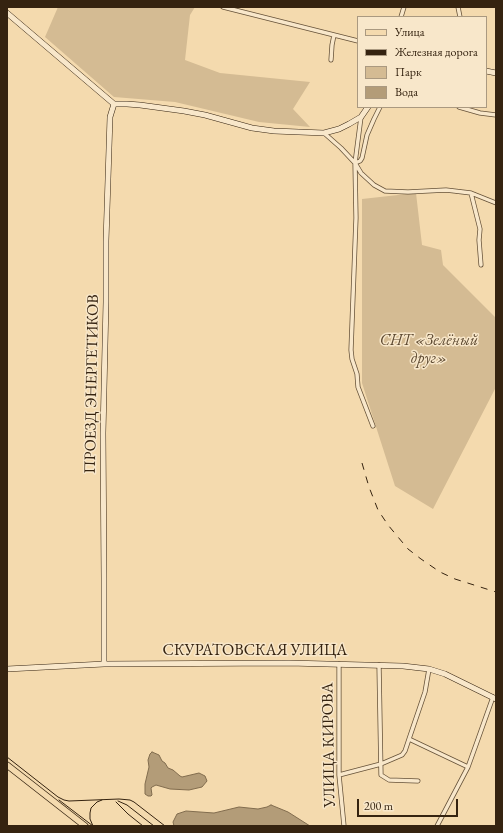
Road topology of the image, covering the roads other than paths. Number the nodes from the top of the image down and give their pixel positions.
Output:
1 (223, 7) edge
2 (7, 12) edge
3 (334, 35) junction
4 (357, 40) edge
5 (331, 60) dead end
6 (114, 104) junction
7 (367, 108) edge
8 (380, 108) edge
9 (463, 108) edge
10 (496, 115) edge
11 (361, 117) junction
12 (324, 133) junction
13 (355, 163) junction
14 (471, 193) junction
15 (496, 203) edge
16 (481, 266) dead end
17 (373, 426) dead end
18 (104, 664) junction
19 (339, 664) junction
20 (379, 665) junction
21 (7, 669) edge
22 (429, 669) junction
23 (494, 698) edge
24 (409, 739) junction
25 (381, 764) junction
26 (7, 765) edge
27 (468, 767) junction
28 (339, 775) junction
29 (418, 781) dead end
30 (85, 826) edge
31 (344, 826) edge
32 (437, 826) edge

1 - 3 street
2 - 6 street
3 - 4 street
3 - 5 street
6 - 12 street
6 - 18 street, ПРОЕЗД ЭНЕРГЕТИКОВ
7 - 11 street
8 - 13 street
9 - 10 street
11 - 12 street
11 - 13 street
12 - 13 street
13 - 14 street
13 - 17 street
14 - 15 street
14 - 16 street
18 - 19 street, СКУРАТОВСКАЯ УЛИЦА
18 - 21 street, СКУРАТОВСКАЯ УЛИЦА
19 - 20 street, СКУРАТОВСКАЯ УЛИЦА
19 - 28 street, УЛИЦА КИРОВА
20 - 22 street, СКУРАТОВСКАЯ УЛИЦА
20 - 25 street
22 - 23 street, СКУРАТОВСКАЯ УЛИЦА
22 - 24 street
23 - 27 street
24 - 25 street
24 - 27 street
25 - 28 street
25 - 29 street
26 - 30 main road
27 - 32 street
28 - 31 street, УЛИЦА КИРОВА

